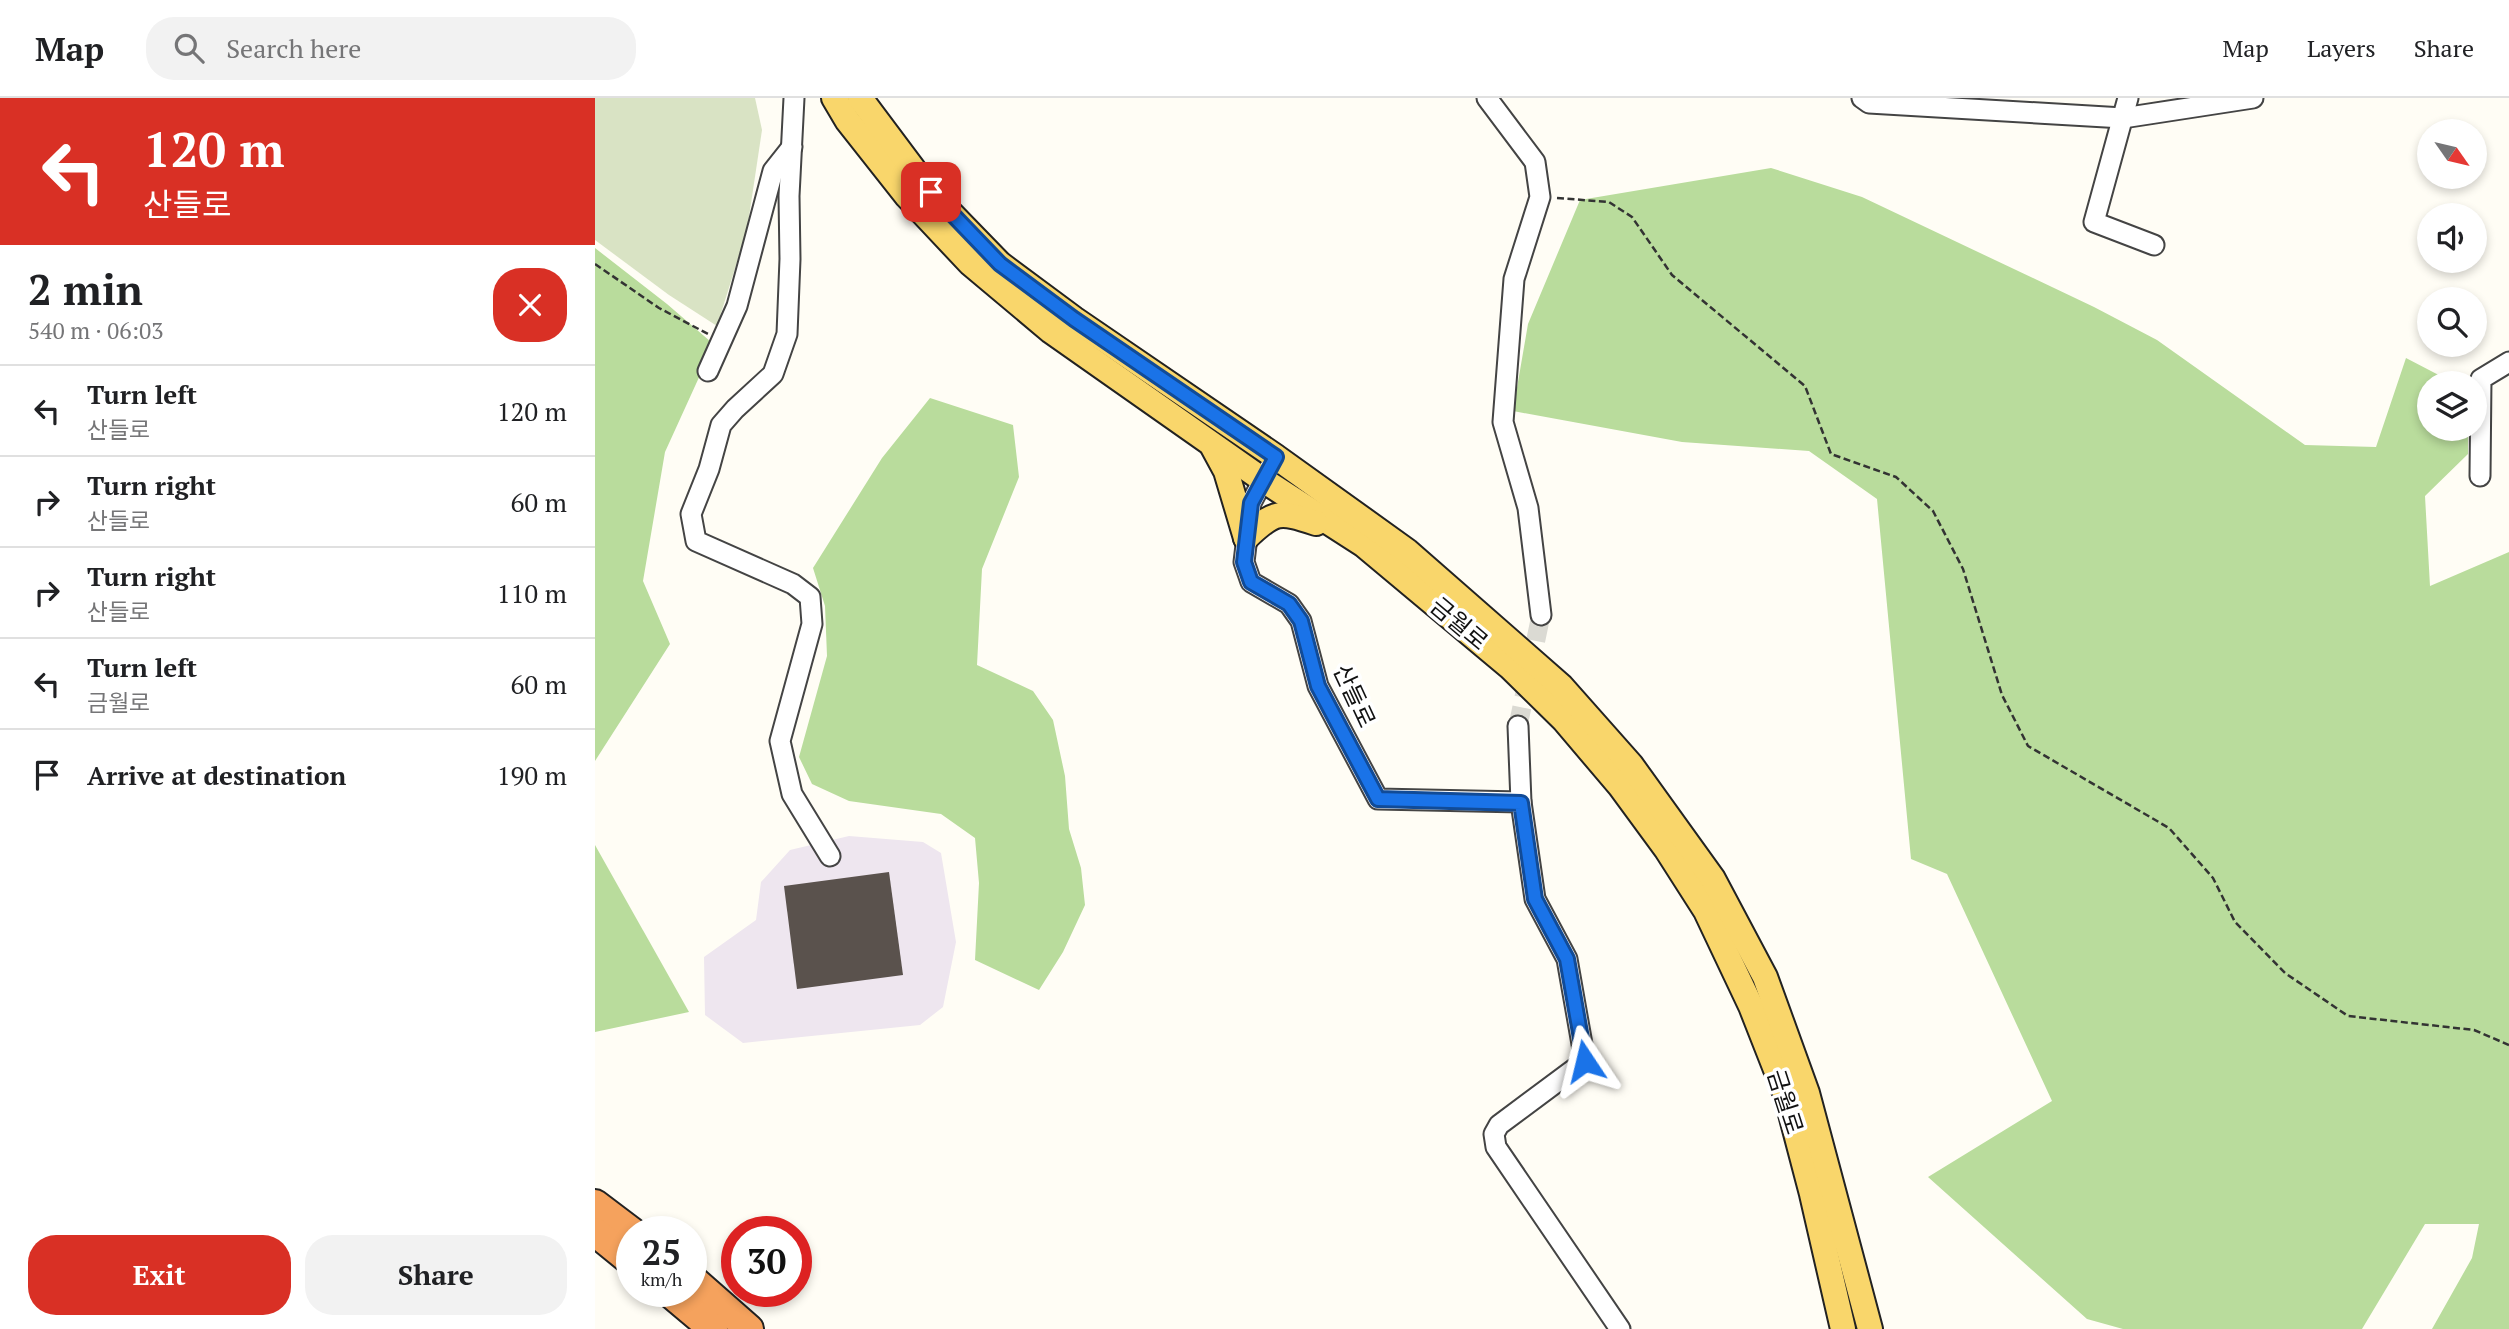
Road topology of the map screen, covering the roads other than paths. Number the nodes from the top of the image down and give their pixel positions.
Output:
1 (795, 98) edge
2 (834, 98) edge
3 (860, 98) edge
4 (1487, 98) edge
5 (1862, 98) edge
6 (2127, 98) edge
7 (2253, 98) edge
8 (2123, 118) junction
9 (792, 147) junction
10 (2154, 245) dead end
11 (2509, 362) edge
12 (708, 371) dead end
13 (1211, 443) junction
14 (1276, 457) junction
15 (2480, 476) dead end
16 (1263, 480) junction
17 (1349, 534) junction
18 (1246, 538) junction
19 (1541, 615) tunnel mouth
20 (1518, 726) tunnel mouth
21 (1521, 803) junction
22 (829, 856) dead end
23 (595, 1204) edge
24 (616, 1220) edge
25 (595, 1232) edge
26 (616, 1249) edge
27 (707, 1292) edge
28 (687, 1307) edge
29 (713, 1329) edge
30 (749, 1329) edge
31 (1620, 1329) edge
32 (1843, 1329) edge
33 (1870, 1329) edge

1 - 9 street
2 - 13 main road, 금월로
3 - 14 main road, 금월로
4 - 19 street
5 - 8 street
6 - 8 street
7 - 8 street
8 - 10 street
9 - 12 street
9 - 22 street
11 - 15 street
13 - 16 main road, 금월로
13 - 18 main road
14 - 16 street, 산들로
14 - 33 main road, 금월로
16 - 17 main road, 금월로
16 - 18 street, 산들로
17 - 18 main road
17 - 32 main road, 금월로
18 - 21 street, 산들로
20 - 21 street
21 - 31 street
23 - 24 highway
25 - 26 highway
27 - 30 highway
28 - 29 highway

